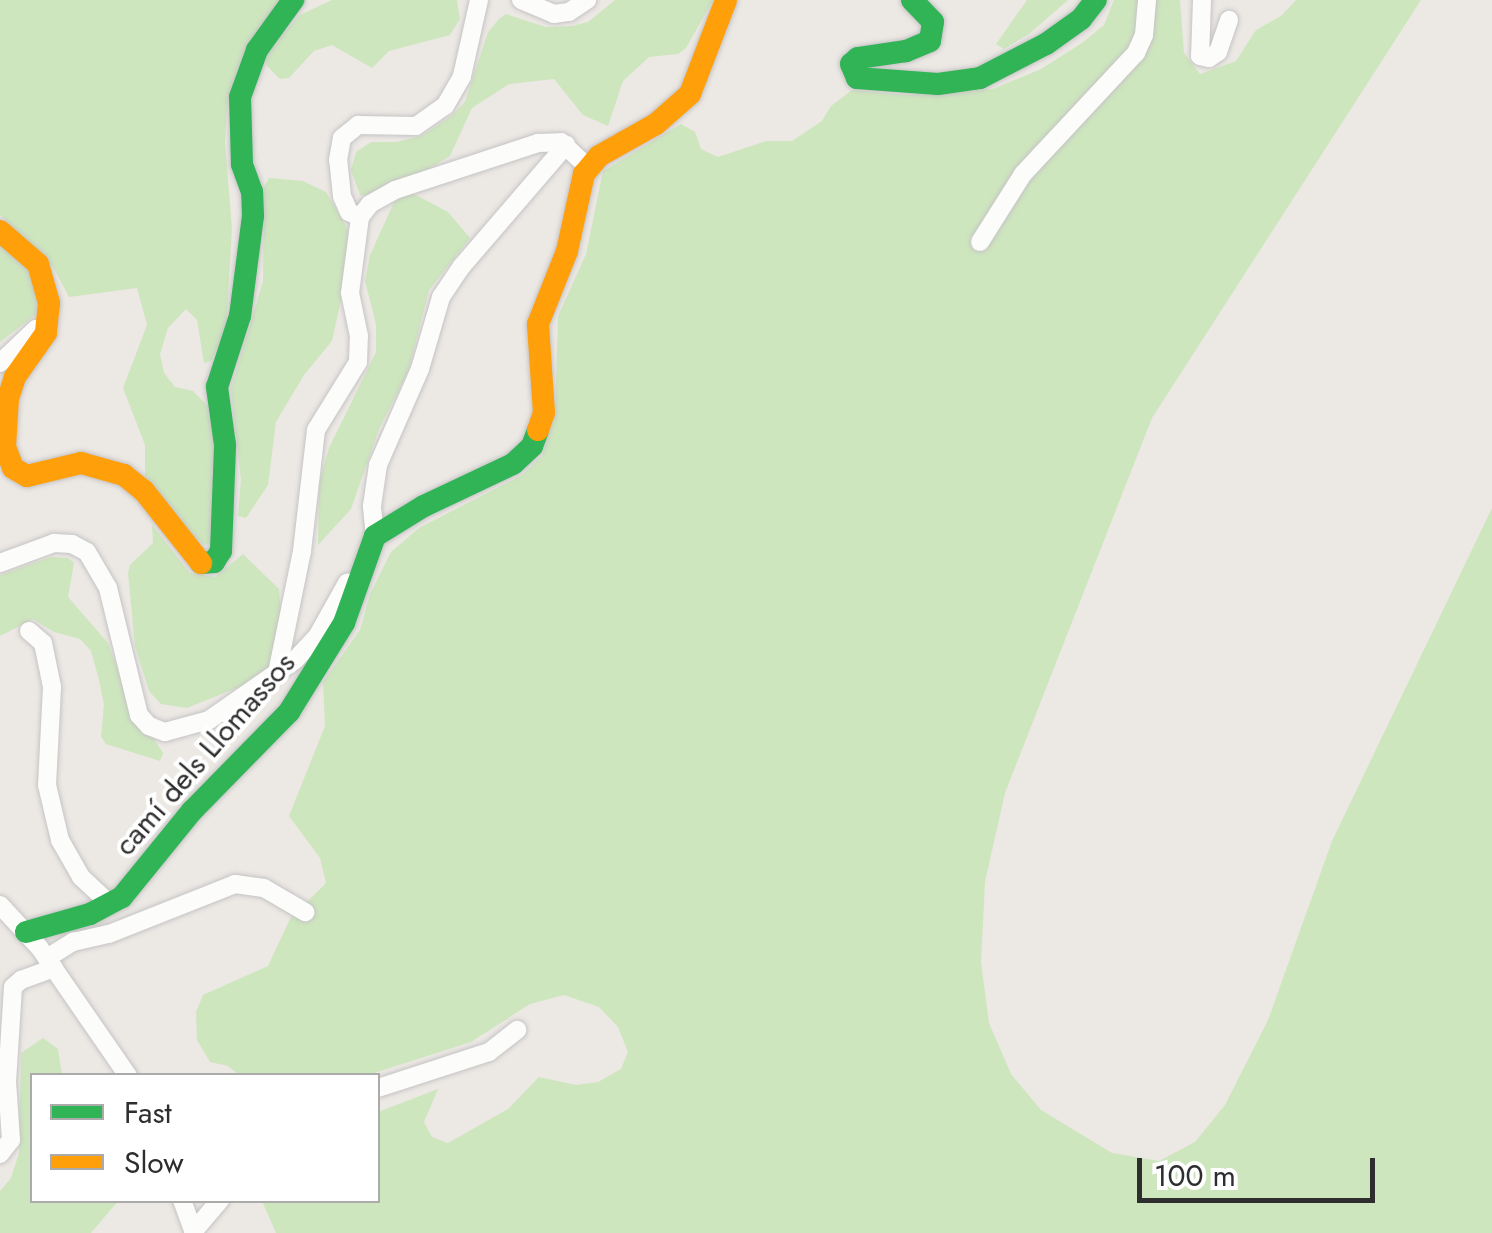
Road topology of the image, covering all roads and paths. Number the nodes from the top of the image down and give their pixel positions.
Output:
1 (293, 0) edge
2 (479, 0) edge
3 (522, 0) edge
4 (588, 0) edge
5 (726, 0) edge
6 (912, 0) edge
7 (1096, 0) edge
8 (1147, 0) edge
9 (1202, 0) edge
10 (1228, 20) dead end
11 (566, 145) junction
12 (588, 167) junction
13 (360, 217) junction
14 (0, 232) edge
15 (980, 242) dead end
16 (49, 310) junction
17 (0, 363) edge
18 (371, 542) junction
19 (0, 564) edge
20 (30, 631) dead end
21 (276, 673) junction
22 (0, 904) edge
23 (112, 905) junction
24 (305, 912) dead end
25 (26, 932) junction
26 (50, 963) junction
27 (517, 1030) dead end
28 (4, 1032) edge
29 (126, 1073) edge
30 (380, 1087) edge
31 (0, 1154) edge
32 (183, 1203) edge
33 (218, 1203) edge
34 (194, 1232) edge

1 - 16 street
2 - 13 street
3 - 4 street
5 - 12 street
6 - 7 street
8 - 15 street
9 - 10 street
11 - 12 street
11 - 13 street
11 - 18 street
12 - 18 street
13 - 21 street
14 - 16 street
16 - 17 street
18 - 21 street
18 - 23 street, camí dels Llomassos
19 - 21 street
20 - 23 street
22 - 25 street
23 - 25 street
24 - 26 street
25 - 26 street
26 - 28 street
26 - 29 street
27 - 30 street
28 - 31 street
32 - 34 street
33 - 34 street

